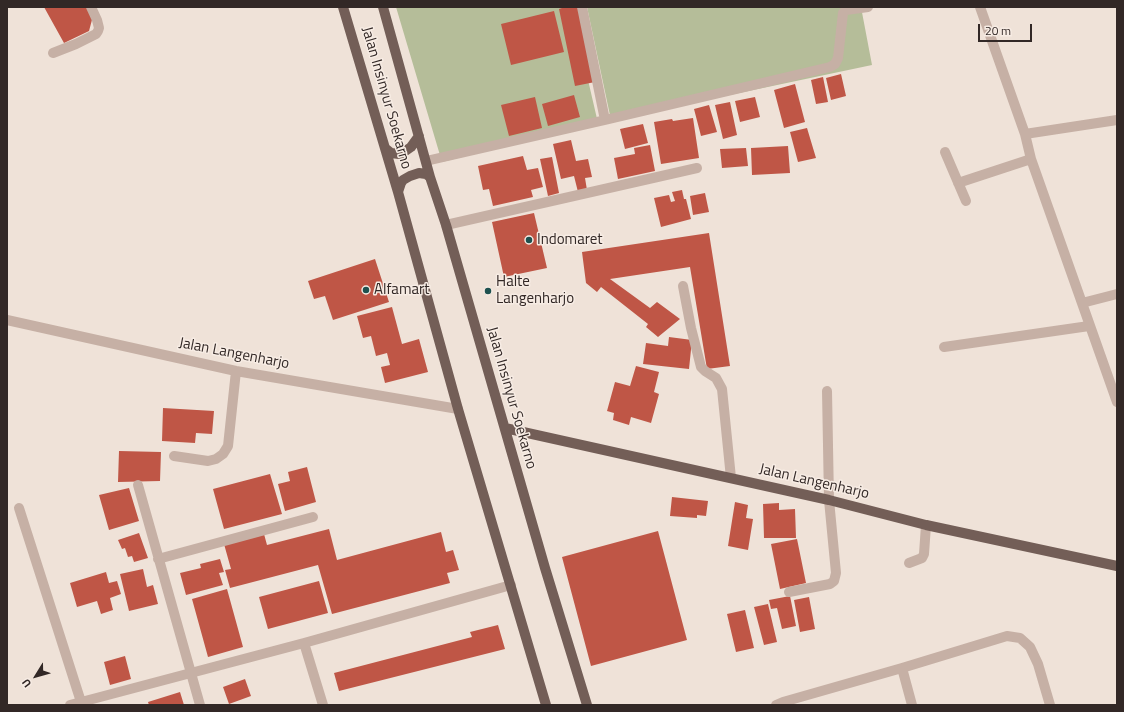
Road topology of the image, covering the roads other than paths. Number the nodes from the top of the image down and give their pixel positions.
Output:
1 (91, 7) edge
2 (344, 7) edge
3 (383, 7) edge
4 (582, 7) edge
5 (868, 7) edge
6 (980, 7) edge
7 (52, 53) dead end
8 (605, 120) junction
9 (1117, 120) edge
10 (1025, 134) junction
11 (419, 136) junction
12 (385, 148) junction
13 (945, 152) dead end
14 (1031, 159) junction
15 (426, 161) junction
16 (697, 168) dead end
17 (430, 177) junction
18 (958, 183) junction
19 (398, 192) junction
20 (966, 201) dead end
21 (446, 225) junction
22 (683, 286) dead end
23 (1117, 294) edge
24 (1082, 303) junction
25 (7, 320) edge
26 (1089, 326) junction
27 (944, 347) dead end
28 (236, 371) junction
29 (827, 391) dead end
30 (1117, 402) edge
31 (458, 409) junction
32 (505, 428) junction
33 (174, 456) dead end
34 (731, 478) junction
35 (138, 485) dead end
36 (829, 500) junction
37 (19, 508) dead end
38 (313, 517) dead end
39 (926, 525) junction
40 (158, 559) junction
41 (909, 563) dead end
42 (1117, 566) edge
43 (511, 585) junction
44 (789, 592) dead end
45 (304, 643) junction
46 (902, 668) junction
47 (190, 672) junction
48 (82, 703) edge
49 (70, 705) edge
50 (200, 705) edge
51 (323, 705) edge
52 (546, 705) edge
53 (587, 705) edge
54 (776, 705) edge
55 (912, 705) edge
56 (1050, 705) edge

1 - 7 street
2 - 12 main road, Jalan Insinyur Soekarno
3 - 11 main road, Jalan Insinyur Soekarno
4 - 8 street
5 - 8 street
6 - 10 street
8 - 15 street
9 - 10 street
10 - 14 street
11 - 12 main road
11 - 15 main road, Jalan Insinyur Soekarno
12 - 19 main road, Jalan Insinyur Soekarno
13 - 18 street
14 - 18 street
14 - 24 street
15 - 17 main road, Jalan Insinyur Soekarno
16 - 21 street
17 - 19 main road
17 - 21 main road, Jalan Insinyur Soekarno
18 - 20 street
19 - 31 main road, Jalan Insinyur Soekarno
21 - 32 main road, Jalan Insinyur Soekarno
22 - 34 street
23 - 24 street
24 - 26 street
25 - 28 street, Jalan Langenharjo
26 - 27 street
26 - 30 street
28 - 31 street, Jalan Langenharjo
28 - 33 street
29 - 36 street
31 - 43 main road, Jalan Insinyur Soekarno
32 - 34 main road, Jalan Langenharjo
32 - 53 main road, Jalan Insinyur Soekarno
34 - 36 main road, Jalan Langenharjo
35 - 40 street
36 - 39 main road, Jalan Langenharjo
36 - 44 street
37 - 48 street
38 - 40 street
39 - 41 street
39 - 42 main road, Jalan Langenharjo
40 - 47 street
43 - 45 street
43 - 52 main road, Jalan Insinyur Soekarno
45 - 47 street
45 - 51 street
46 - 54 street
46 - 55 street
46 - 56 street
47 - 48 street
47 - 50 street
48 - 49 street

